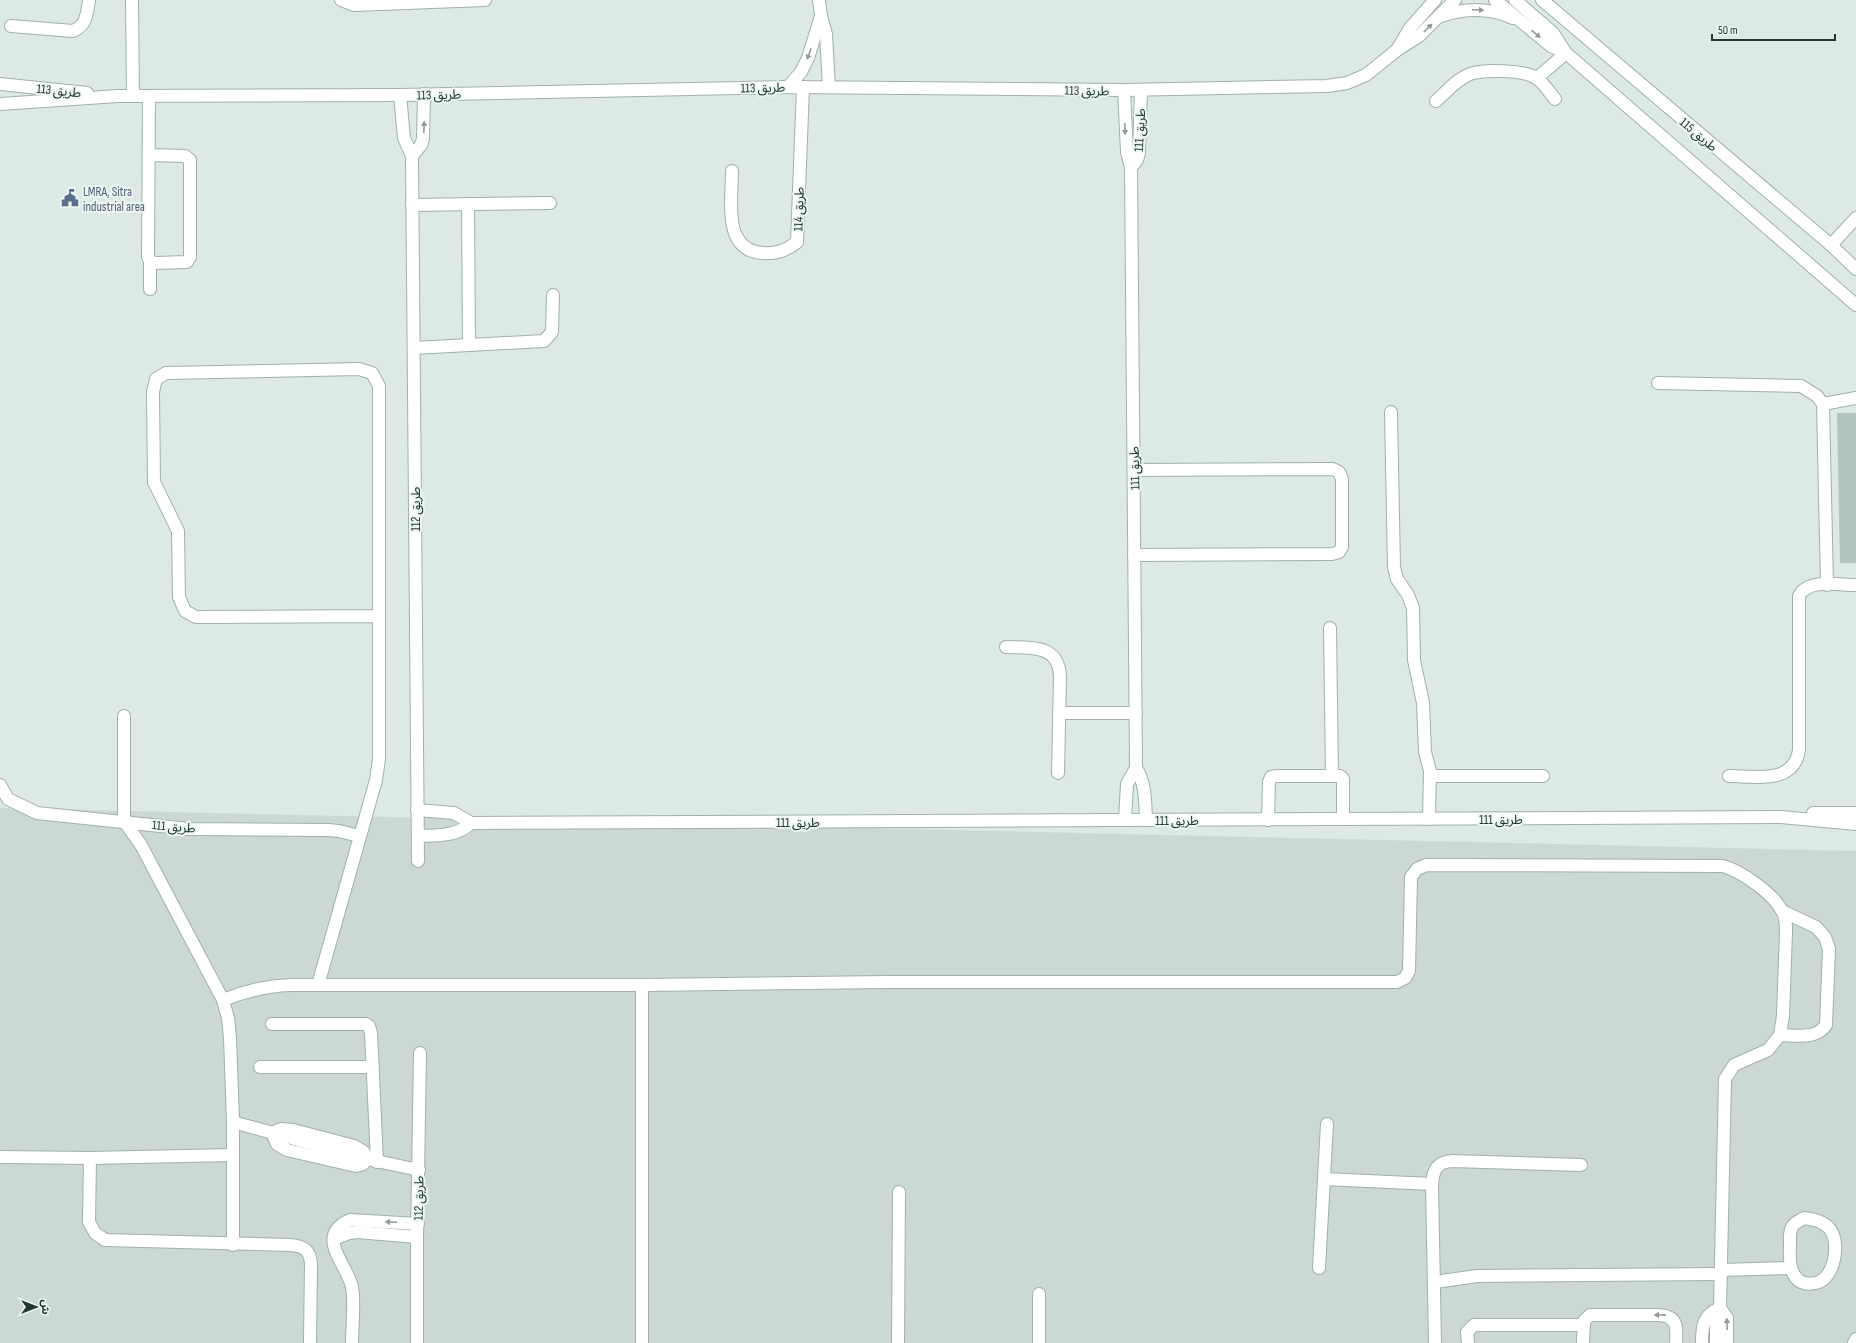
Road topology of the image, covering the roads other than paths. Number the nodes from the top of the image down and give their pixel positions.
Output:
1 (89, 0) edge
2 (132, 0) edge
3 (341, 0) edge
4 (486, 0) edge
5 (819, 0) edge
6 (1435, 0) edge
7 (1455, 0) edge
8 (1496, 0) edge
9 (1515, 0) edge
10 (1542, 0) edge
11 (1427, 5) edge
12 (820, 16) junction
13 (1440, 16) junction
14 (1519, 21) junction
15 (11, 26) dead end
16 (1398, 50) junction
17 (1566, 53) junction
18 (0, 77) edge
19 (1537, 78) junction
20 (0, 84) edge
21 (16, 86) junction
22 (788, 87) junction
23 (802, 87) junction
24 (830, 88) junction
25 (1124, 90) junction
26 (1141, 90) junction
27 (424, 94) junction
28 (400, 95) junction
29 (118, 96) junction
30 (133, 96) junction
31 (148, 96) junction
32 (1555, 98) dead end
33 (1436, 102) dead end
34 (0, 104) edge
35 (16, 104) junction
36 (0, 110) edge
37 (149, 155) junction
38 (412, 156) junction
39 (1131, 168) junction
40 (732, 171) dead end
41 (550, 203) dead end
42 (468, 204) junction
43 (412, 205) junction
44 (1856, 218) edge
45 (1831, 245) junction
46 (150, 261) junction
47 (1855, 265) edge
48 (150, 289) dead end
49 (553, 295) dead end
50 (1856, 305) edge
51 (469, 345) junction
52 (414, 348) junction
53 (1658, 382) dead end
54 (1856, 398) edge
55 (1822, 404) junction
56 (1391, 412) dead end
57 (1134, 470) junction
58 (1134, 555) junction
59 (1856, 584) edge
60 (1827, 585) junction
61 (379, 616) junction
62 (1330, 628) dead end
63 (1006, 647) dead end
64 (1059, 713) junction
65 (1136, 713) junction
66 (124, 716) dead end
67 (1136, 768) junction
68 (1058, 773) dead end
69 (1332, 776) junction
70 (1430, 776) junction
71 (1543, 776) dead end
72 (1729, 776) dead end
73 (0, 785) edge
74 (417, 810) junction
75 (1856, 813) edge
76 (1781, 817) junction
77 (1343, 819) junction
78 (1429, 819) junction
79 (1125, 820) junction
80 (1146, 820) junction
81 (1268, 820) junction
82 (124, 821) junction
83 (471, 823) junction
84 (1856, 824) edge
85 (359, 836) junction
86 (418, 836) junction
87 (418, 861) dead end
88 (1782, 911) junction
89 (318, 985) junction
90 (642, 985) junction
91 (223, 1000) junction
92 (272, 1024) dead end
93 (1780, 1035) junction
94 (420, 1054) dead end
95 (260, 1067) dead end
96 (373, 1068) junction
97 (233, 1122) junction
98 (1327, 1124) dead end
99 (272, 1133) junction
100 (232, 1155) junction
101 (0, 1157) edge
102 (90, 1158) junction
103 (372, 1160) junction
104 (1581, 1165) dead end
105 (419, 1170) junction
106 (1324, 1180) junction
107 (1432, 1184) junction
108 (899, 1192) dead end
109 (418, 1224) junction
110 (417, 1238) junction
111 (334, 1239) junction
112 (233, 1245) junction
113 (1319, 1268) dead end
114 (1790, 1268) junction
115 (1721, 1272) junction
116 (1434, 1282) junction
117 (1039, 1294) dead end
118 (1720, 1308) junction
119 (1584, 1325) junction
120 (1856, 1339) edge
121 (310, 1343) edge
122 (352, 1343) edge
123 (418, 1343) edge
124 (642, 1343) edge
125 (898, 1343) edge
126 (1039, 1343) edge
127 (1435, 1343) edge
128 (1468, 1343) edge
129 (1583, 1343) edge
130 (1676, 1343) edge
131 (1702, 1343) edge
132 (1716, 1343) edge
133 (1727, 1343) edge
134 (1854, 1343) edge

1 - 15 street
2 - 30 street
3 - 4 street
5 - 12 street
6 - 11 street, طريق 113
7 - 13 street, طريق 113
8 - 14 street, طريق 115
9 - 17 street, طريق 115
10 - 45 street, طريق 115
11 - 16 street, طريق 113
12 -> 22 street
12 - 24 street
13 -> 14 street
16 -> 13 street, طريق 113
14 -> 17 street, طريق 115
16 - 26 street, طريق 113
17 - 19 street
17 - 50 street, طريق 115
18 - 21 street
19 - 32 street
19 - 33 street
20 - 21 street, طريق 113
21 - 29 street, طريق 113
21 - 35 street
22 - 23 street, طريق 113
22 - 27 street, طريق 113
23 - 24 street, طريق 113
23 - 40 street, طريق 114
24 - 25 street, طريق 113
25 - 26 street, طريق 113
25 -> 39 street, طريق 111
26 - 39 street, طريق 111
27 - 28 street, طريق 113
38 -> 27 street
28 - 31 street, طريق 113
28 - 38 street, طريق 112
29 - 30 street, طريق 113
29 - 35 street, طريق 113
30 - 31 street, طريق 113
31 - 37 street
34 - 35 street, طريق 113
35 - 36 street
37 - 46 street
37 - 46 street
38 - 43 street, طريق 112
39 - 57 street, طريق 111
41 - 42 street
42 - 43 street
42 - 51 street
43 - 52 street, طريق 112
44 - 45 street
45 - 47 street, طريق 115
46 - 48 street
49 - 51 street
51 - 52 street
52 - 74 street, طريق 112
53 - 55 street
54 - 55 street
55 - 60 street
56 - 70 street
57 - 58 street, طريق 111
57 - 58 street
58 - 65 street, طريق 111
59 - 60 street
60 - 72 street
61 - 61 street
61 - 85 street
62 - 69 street
63 - 64 street
64 - 65 street
64 - 68 street
65 - 67 street, طريق 111
66 - 82 street
67 - 79 street, طريق 111
67 - 80 street, طريق 111
69 - 77 street
69 - 81 street
70 - 71 street
70 - 78 street
73 - 82 street, طريق 111
74 - 83 street
74 - 86 street, طريق 112
75 - 76 street
76 - 78 street, طريق 111
76 - 84 street, طريق 111
77 - 78 street, طريق 111
77 - 81 street, طريق 111
79 - 80 street, طريق 111
79 - 83 street, طريق 111
80 - 81 street, طريق 111
82 - 85 street, طريق 111
82 - 91 street
83 - 86 street
85 - 89 street
86 - 87 street, طريق 112
88 - 90 street
88 - 93 street
88 - 93 street
89 - 90 street
89 - 91 street
90 - 124 street
91 - 97 street
92 - 96 street
93 - 115 street
94 - 105 street, طريق 112
95 - 96 street
96 - 103 street
97 - 99 street
97 - 100 street
98 - 106 street
99 - 103 street
99 - 103 street
100 - 102 street
100 - 112 street
101 - 102 street
102 - 112 street
103 - 105 street
104 - 107 street
105 - 109 street, طريق 112
106 - 107 street
106 - 113 street
107 - 116 street
108 - 125 street
109 - 110 street, طريق 112
109 -> 111 street
110 - 111 street
110 - 123 street, طريق 112
111 - 122 street
112 - 121 street
114 - 114 street
114 - 115 street
115 - 116 street
115 - 118 street
116 - 127 street
117 - 126 street
118 - 131 street
118 - 132 street
133 -> 118 street
119 - 128 street
119 - 129 street
130 -> 119 street
120 - 134 street

